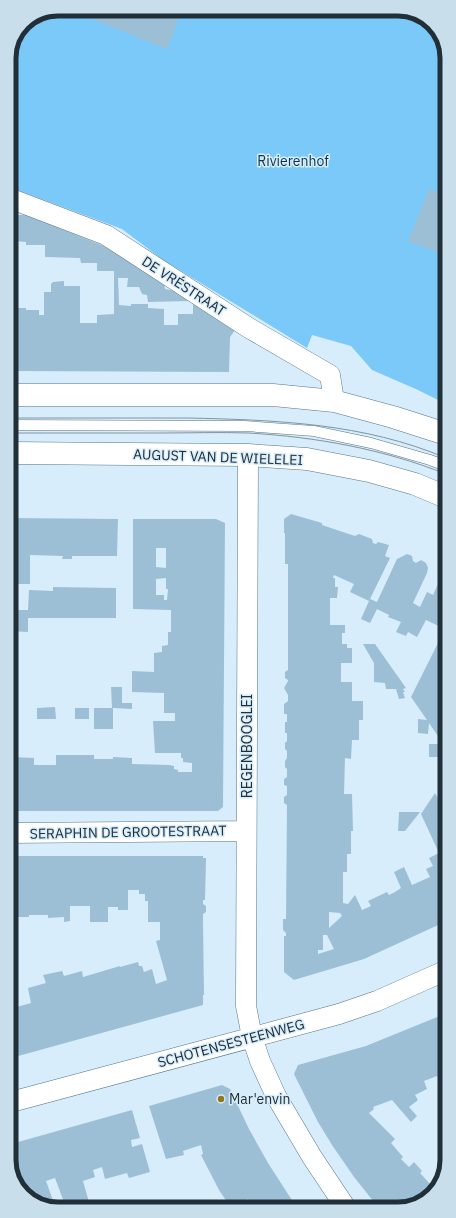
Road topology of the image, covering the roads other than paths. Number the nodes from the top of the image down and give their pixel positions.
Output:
1 (16, 201) edge
2 (16, 395) edge
3 (334, 401) junction
4 (16, 425) edge
5 (440, 432) edge
6 (16, 453) edge
7 (248, 455) junction
8 (440, 464) edge
9 (440, 494) edge
10 (246, 831) junction
11 (16, 833) edge
12 (440, 973) edge
13 (252, 1037) junction
14 (16, 1101) edge
15 (342, 1202) edge

1 - 3 street, DE VRÉSTRAAT
2 - 3 main road
3 - 5 main road
4 - 8 lane, AUGUST VAN DE WIELELEI
6 - 7 main road, AUGUST VAN DE WIELELEI
7 - 9 main road, AUGUST VAN DE WIELELEI
7 - 10 street, REGENBOOGLEI
10 - 11 street, SERAPHIN DE GROOTESTRAAT
10 - 13 street, REGENBOOGLEI
12 - 13 street, SCHOTENSESTEENWEG
13 - 14 street, SCHOTENSESTEENWEG
13 - 15 street, REGENBOOGLEI

